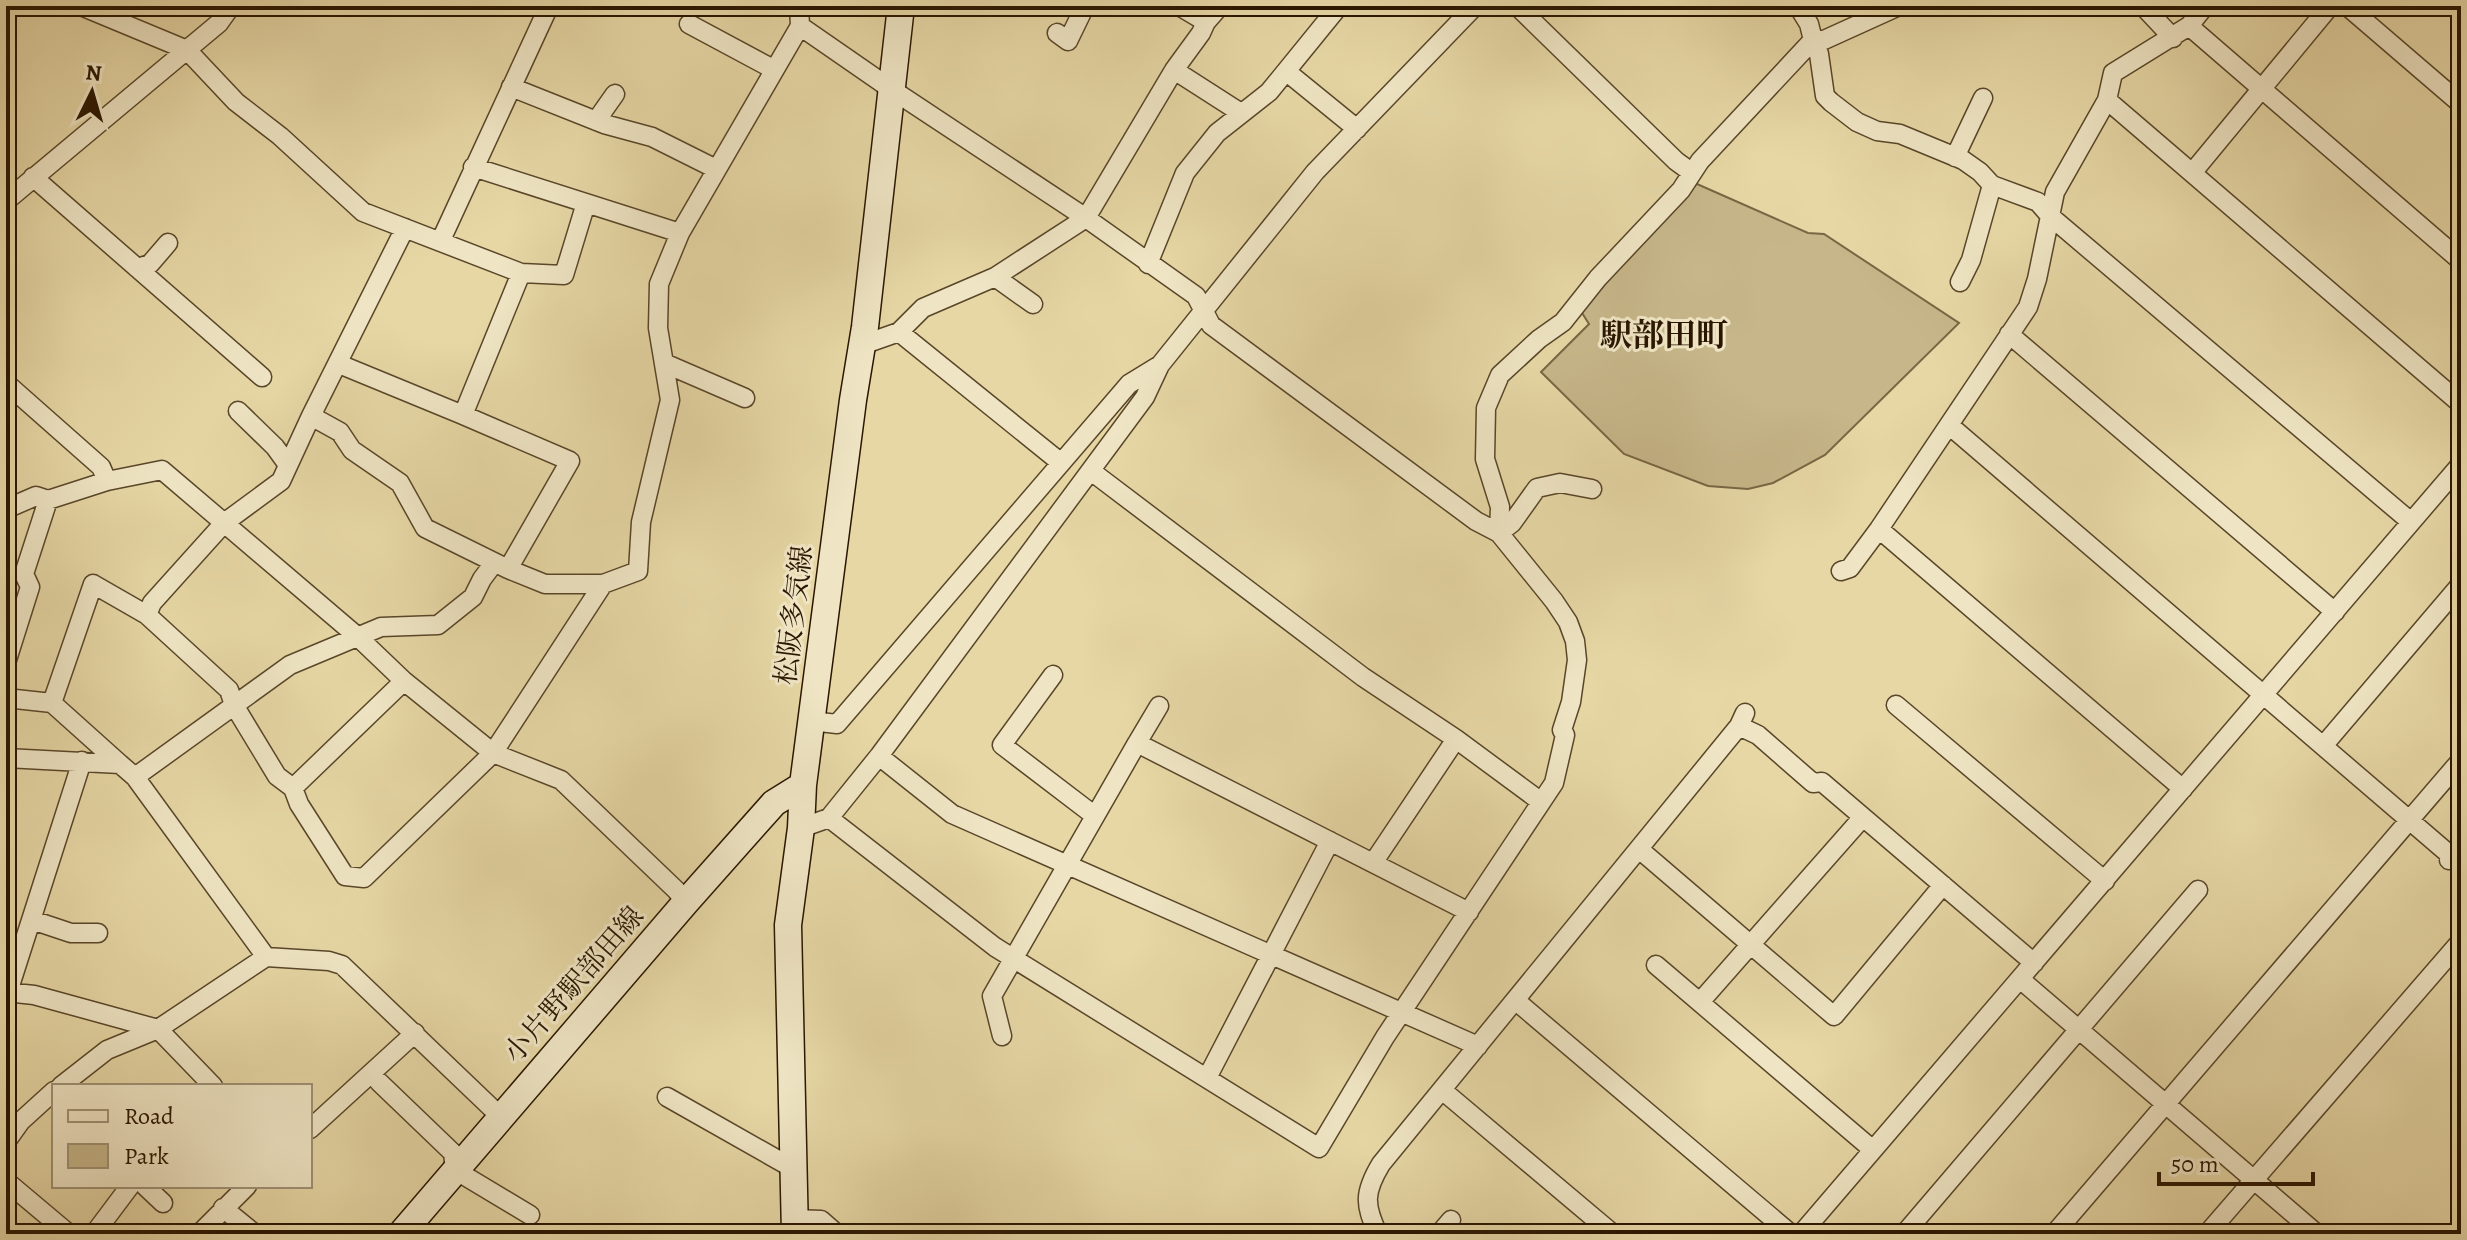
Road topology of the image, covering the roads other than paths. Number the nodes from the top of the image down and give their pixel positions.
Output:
1 (81, 6) edge
2 (231, 6) edge
3 (549, 6) edge
4 (799, 6) edge
5 (901, 6) edge
6 (1085, 6) edge
7 (1179, 6) edge
8 (1220, 6) edge
9 (1339, 6) edge
10 (1475, 6) edge
11 (1517, 6) edge
12 (1798, 6) edge
13 (1899, 6) edge
14 (2143, 6) edge
15 (2205, 6) edge
16 (2330, 6) edge
17 (2347, 6) edge
18 (1206, 22) junction
19 (689, 24) dead end
20 (800, 26) junction
21 (2189, 26) junction
22 (1057, 33) dead end
23 (2173, 38) junction
24 (1813, 40) junction
25 (187, 50) junction
26 (773, 69) junction
27 (1174, 70) junction
28 (1287, 72) junction
29 (511, 87) junction
30 (2262, 88) junction
31 (891, 89) junction
32 (615, 94) dead end
33 (1983, 98) dead end
34 (2107, 100) junction
35 (2461, 104) edge
36 (1241, 113) junction
37 (596, 121) junction
38 (1357, 129) junction
39 (1955, 157) junction
40 (473, 167) junction
41 (716, 169) junction
42 (1691, 172) junction
43 (2192, 173) junction
44 (33, 177) junction
45 (1992, 185) junction
46 (6, 201) edge
47 (586, 203) junction
48 (2050, 216) junction
49 (1086, 218) junction
50 (405, 228) junction
51 (680, 233) junction
52 (441, 240) junction
53 (168, 243) dead end
54 (2461, 261) edge
55 (1148, 264) junction
56 (137, 268) junction
57 (521, 273) junction
58 (995, 277) junction
59 (1960, 282) dead end
60 (1033, 304) dead end
61 (1204, 311) junction
62 (899, 332) junction
63 (2009, 334) junction
64 (862, 345) junction
65 (664, 363) junction
66 (339, 364) junction
67 (1160, 365) junction
68 (262, 377) dead end
69 (6, 383) edge
70 (745, 398) dead end
71 (2461, 404) edge
72 (238, 411) dead end
73 (463, 415) junction
74 (311, 416) junction
75 (1949, 425) junction
76 (1060, 462) junction
77 (2461, 464) edge
78 (288, 465) junction
79 (1091, 471) junction
80 (107, 481) junction
81 (1041, 485) junction
82 (1592, 489) dead end
83 (48, 500) junction
84 (1065, 505) junction
85 (6, 509) edge
86 (2411, 522) junction
87 (224, 523) junction
88 (1879, 529) junction
89 (1499, 533) junction
90 (501, 566) junction
91 (1841, 571) dead end
92 (603, 584) junction
93 (2461, 584) edge
94 (2335, 612) junction
95 (147, 615) junction
96 (358, 637) junction
97 (6, 663) edge
98 (1053, 675) dead end
99 (404, 681) junction
100 (2263, 695) junction
101 (6, 698) edge
102 (52, 703) junction
103 (234, 705) junction
104 (1896, 705) dead end
105 (1159, 706) dead end
106 (811, 721) junction
107 (1456, 739) junction
108 (1137, 743) junction
109 (2323, 746) junction
110 (493, 753) junction
111 (879, 756) junction
112 (6, 758) edge
113 (2461, 760) edge
114 (82, 761) junction
115 (128, 770) junction
116 (803, 785) junction
117 (293, 788) junction
118 (2183, 789) junction
119 (1540, 801) junction
120 (1095, 816) junction
121 (1863, 817) junction
122 (829, 818) junction
123 (2409, 820) junction
124 (801, 828) junction
125 (1330, 841) junction
126 (1639, 849) junction
127 (2449, 860) dead end
128 (1373, 863) junction
129 (1066, 866) junction
130 (2105, 881) junction
131 (1943, 885) junction
132 (2198, 890) dead end
133 (686, 902) junction
134 (1469, 912) junction
135 (32, 920) junction
136 (98, 933) dead end
137 (2461, 941) edge
138 (1751, 945) junction
139 (1270, 955) junction
140 (266, 957) junction
141 (1013, 959) junction
142 (2034, 963) junction
143 (1656, 965) dead end
144 (2020, 979) junction
145 (7, 992) edge
146 (1515, 1000) junction
147 (1700, 1002) junction
148 (1403, 1013) junction
149 (158, 1029) junction
150 (2078, 1031) junction
151 (415, 1033) junction
152 (1002, 1036) dead end
153 (1478, 1046) junction
154 (1207, 1078) junction
155 (379, 1082) dead end
156 (64, 1084) edge
157 (211, 1084) edge
158 (1442, 1090) junction
159 (52, 1093) edge
160 (667, 1097) dead end
161 (2166, 1104) junction
162 (501, 1117) junction
163 (14, 1120) edge
164 (312, 1127) edge
165 (6, 1142) edge
166 (1873, 1150) junction
167 (794, 1169) junction
168 (455, 1170) junction
169 (2254, 1180) junction
170 (6, 1181) edge
171 (128, 1188) edge
172 (147, 1188) edge
173 (245, 1188) edge
174 (163, 1203) dead end
175 (223, 1208) junction
176 (530, 1215) dead end
177 (794, 1227) edge
178 (69, 1234) edge
179 (94, 1234) edge
180 (199, 1234) edge
181 (255, 1234) edge
182 (401, 1234) edge
183 (837, 1234) edge
184 (1378, 1234) edge
185 (1613, 1234) edge
186 (1791, 1234) edge
187 (1801, 1234) edge
188 (1904, 1234) edge
189 (2054, 1234) edge
190 (2207, 1234) edge
191 (2317, 1234) edge

1 - 25 street
2 - 25 street
3 - 29 street
4 - 20 street
5 - 31 main road, 松阪多気線
6 - 22 street
7 - 18 street
8 - 18 street
9 - 28 street
10 - 38 street
11 - 42 street
12 - 24 street
13 - 24 street
14 - 23 street
15 - 21 street
16 - 30 street
17 - 35 street
18 - 27 street
19 - 26 street
20 - 26 street
20 - 31 street
21 - 23 street
21 - 30 street
23 - 34 street
24 - 39 street
24 - 42 street
25 - 44 street
25 - 50 street
26 - 41 street
27 - 36 street
27 - 49 street
28 - 36 street
28 - 38 street
29 - 37 street
29 - 40 street
30 - 43 street
30 - 54 street
31 - 49 street
31 - 64 main road, 松阪多気線
32 - 37 street
33 - 39 street
34 - 43 street
34 - 48 street
36 - 55 street
37 - 41 street
38 - 61 street
39 - 45 street
40 - 47 street
40 - 52 street
41 - 51 street
42 - 89 street
43 - 71 street
44 - 46 street
44 - 56 street
45 - 48 street
45 - 59 street
47 - 51 street
47 - 57 street
48 - 63 street
48 - 86 street
49 - 55 street
49 - 58 street
50 - 52 street
50 - 66 street
51 - 65 street
52 - 57 street
53 - 56 street
55 - 61 street
56 - 68 street
57 - 73 street
58 - 60 street
58 - 62 street
61 - 67 street
61 - 89 street
62 - 64 street
62 - 76 street
63 - 75 street
63 - 94 street
64 - 106 main road, 松阪多気線
65 - 70 street
65 - 92 street
66 - 73 street
66 - 74 street
67 - 76 street
67 - 79 street
69 - 80 street
72 - 78 street
73 - 90 street
74 - 78 street
74 - 90 street
75 - 88 street
75 - 100 street
76 - 81 street
77 - 86 street
78 - 87 street
79 - 84 street
79 - 107 street
80 - 83 street
80 - 87 street
81 - 84 street
81 - 106 street
82 - 89 street
83 - 85 street
83 - 97 street
84 - 111 street
86 - 94 street
87 - 95 street
87 - 96 street
88 - 91 street
88 - 118 street
89 - 119 street
90 - 92 street
90 - 96 street
92 - 110 street
93 - 109 street
94 - 100 street
95 - 102 street
95 - 103 street
96 - 99 street
96 - 103 street
98 - 120 street
99 - 110 street
99 - 117 street
100 - 109 street
100 - 118 street
101 - 102 street
102 - 115 street
103 - 115 street
103 - 117 street
104 - 130 street
105 - 108 street
106 - 116 main road, 松阪多気線
107 - 119 street
107 - 128 street
108 - 120 street
108 - 125 street
109 - 123 street
110 - 117 street
110 - 133 street
111 - 122 street
111 - 129 street
112 - 114 street
113 - 123 street
114 - 115 street
114 - 135 street
115 - 140 street
116 - 124 main road, 松阪多気線
116 - 133 main road, 小片野駅部田線
118 - 130 street
119 - 134 street
120 - 129 street
121 - 126 street
121 - 131 street
121 - 138 street
122 - 124 street
122 - 141 street
123 - 127 street
123 - 161 street
124 - 167 main road, 松阪多気線
125 - 128 street
125 - 139 street
126 - 138 street
126 - 146 street
128 - 134 street
129 - 139 street
129 - 141 street
130 - 142 street
131 - 138 street
131 - 142 street
132 - 150 street
133 - 162 main road, 小片野駅部田線
134 - 148 street
135 - 136 street
135 - 145 street
137 - 169 street
138 - 147 street
139 - 148 street
139 - 154 street
140 - 149 street
140 - 151 street
141 - 152 street
141 - 154 street
142 - 144 street
143 - 147 street
144 - 150 street
144 - 166 street
145 - 149 street
146 - 153 street
146 - 186 street
147 - 166 street
148 - 153 street
148 - 154 street
149 - 156 street
149 - 157 street
150 - 161 street
150 - 188 street
151 - 162 street
151 - 164 street
153 - 158 street
155 - 168 street
158 - 184 street
158 - 185 street
159 - 163 street
160 - 167 street
161 - 169 street
161 - 189 street
162 - 168 main road, 小片野駅部田線
163 - 165 street
166 - 187 street
167 - 177 main road, 松阪多気線
168 - 176 street
168 - 182 main road, 小片野駅部田線
169 - 190 street
169 - 191 street
170 - 178 street
171 - 179 street
172 - 174 street
173 - 175 street
175 - 180 street
175 - 181 street
177 - 183 street

